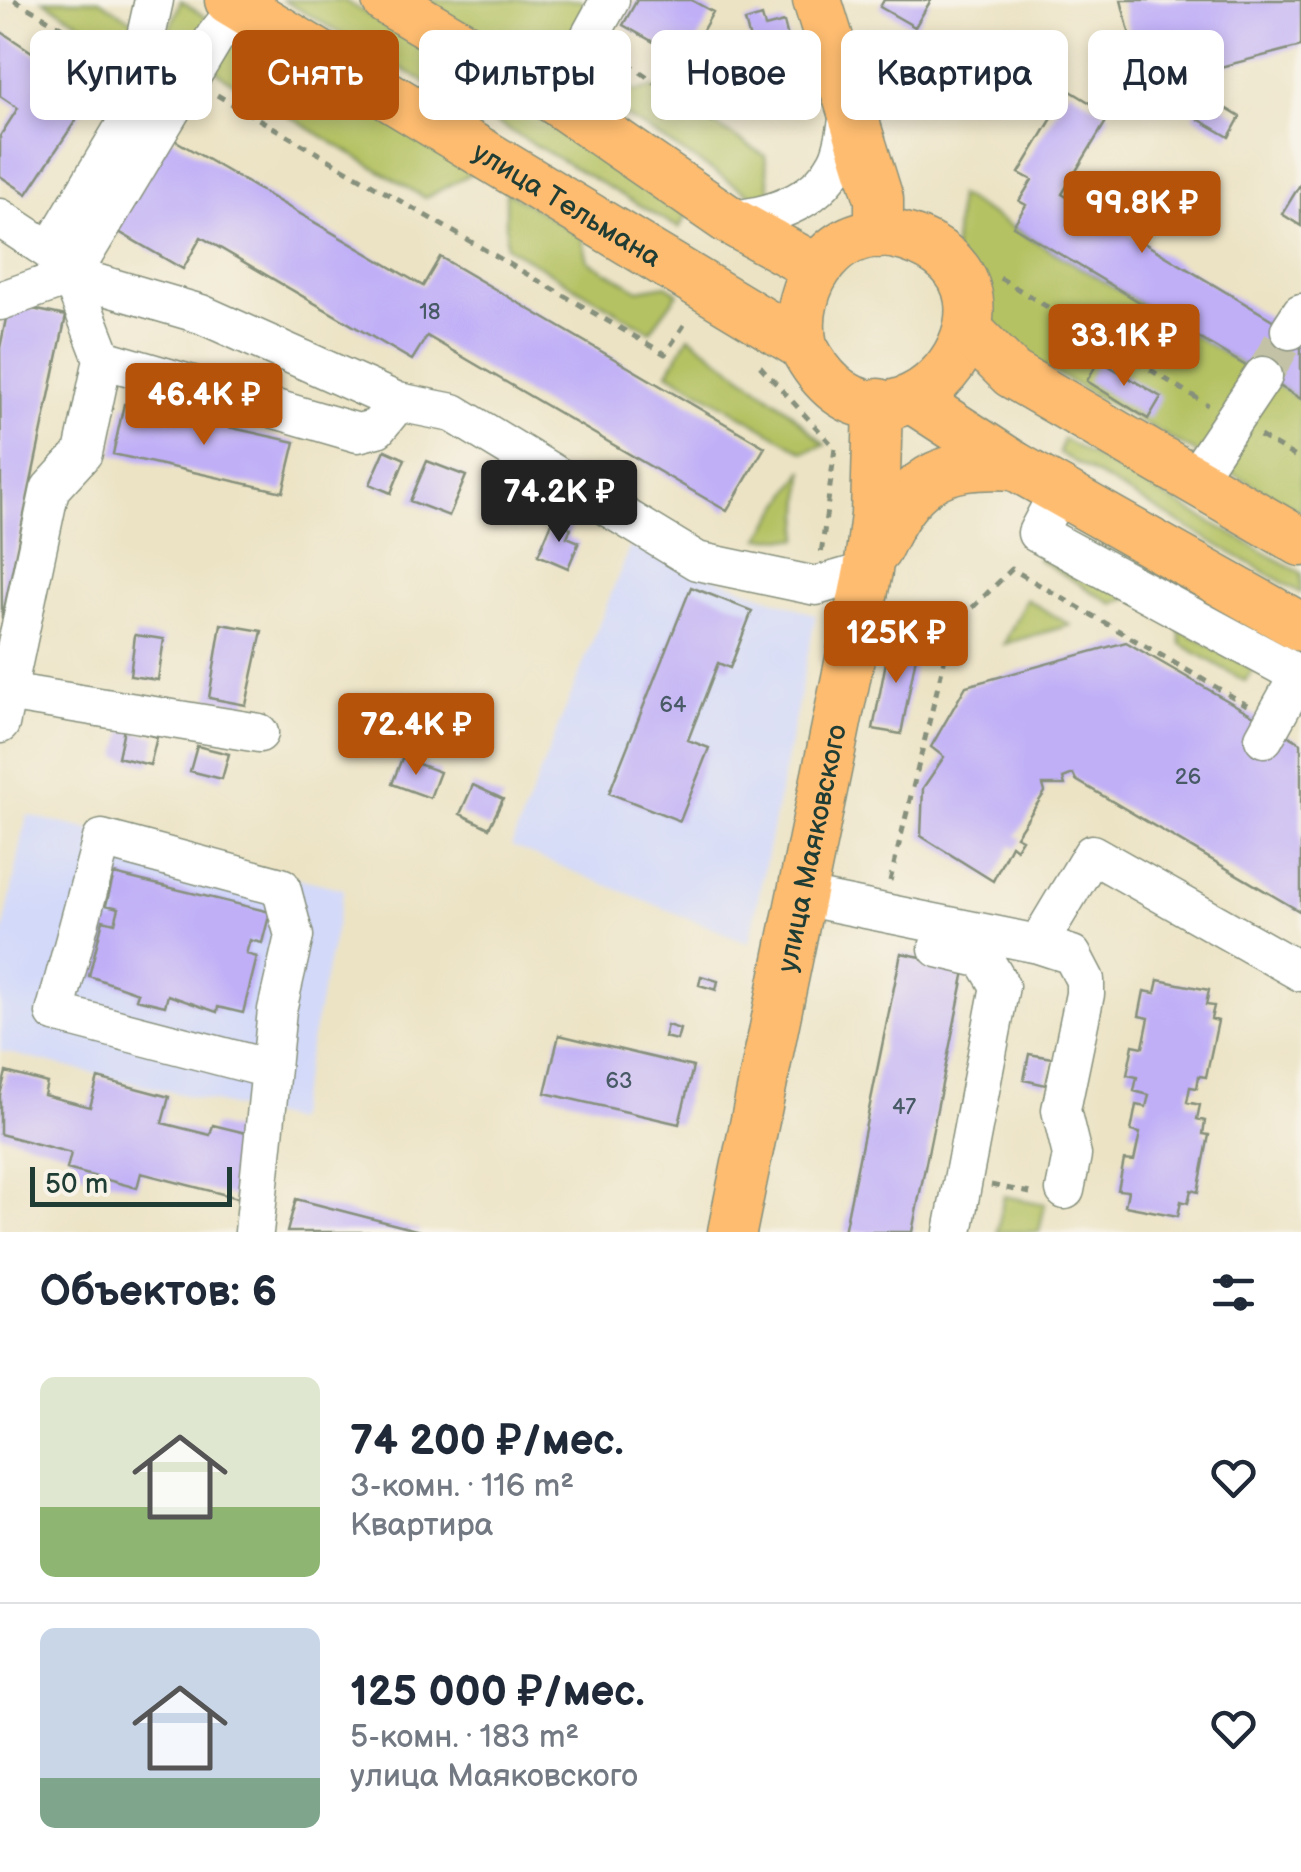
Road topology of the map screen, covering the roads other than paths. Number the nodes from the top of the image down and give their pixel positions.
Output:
1 (154, 0) edge
2 (386, 0) edge
3 (610, 0) edge
4 (817, 0) edge
5 (234, 3) edge
6 (437, 30) edge
7 (594, 30) edge
8 (841, 80) edge
9 (584, 120) edge
10 (848, 120) edge
11 (853, 120) edge
12 (0, 218) edge
13 (729, 220) junction
14 (879, 234) junction
15 (61, 263) junction
16 (816, 268) junction
17 (0, 301) edge
18 (968, 330) junction
19 (803, 346) junction
20 (104, 359) junction
21 (1263, 376) tunnel mouth
22 (895, 401) junction
23 (398, 402) junction
24 (1015, 466) junction
25 (1192, 482) junction
26 (1059, 491) junction
27 (1301, 542) edge
28 (868, 571) junction
29 (1301, 627) edge
30 (1300, 676) edge
31 (2, 702) edge
32 (1269, 730) road end
33 (259, 733) dead end
34 (811, 898) junction
35 (1038, 944) junction
36 (1301, 972) edge
37 (270, 1069) junction
38 (1064, 1190) road end
39 (254, 1232) edge
40 (732, 1232) edge
41 (954, 1232) edge

1 - 15 street
2 - 6 main road
3 - 7 street
4 - 8 main road
5 - 15 street
5 - 19 main road, улица Тельмана
9 - 13 main road
10 - 13 street
11 - 14 main road
12 - 15 street
13 - 16 main road
14 - 16 main road
14 - 18 main road
15 - 17 street
15 - 20 street
15 - 23 street
16 - 19 main road
18 - 22 main road
18 - 25 main road
19 - 22 main road, улица Тельмана
20 - 23 street
20 - 31 street
21 - 25 street
22 - 24 main road, улица Тельмана
22 - 28 main road, улица Маяковского
23 - 28 street
24 - 26 main road, улица Тельмана
24 - 28 main road
25 - 27 main road
26 - 29 main road, улица Тельмана
26 - 30 street
28 - 34 main road, улица Маяковского
30 - 32 street
31 - 33 street
34 - 35 street
34 - 40 main road, улица Маяковского
34 - 41 street
35 - 36 street
35 - 38 street
37 - 37 street
37 - 39 street

